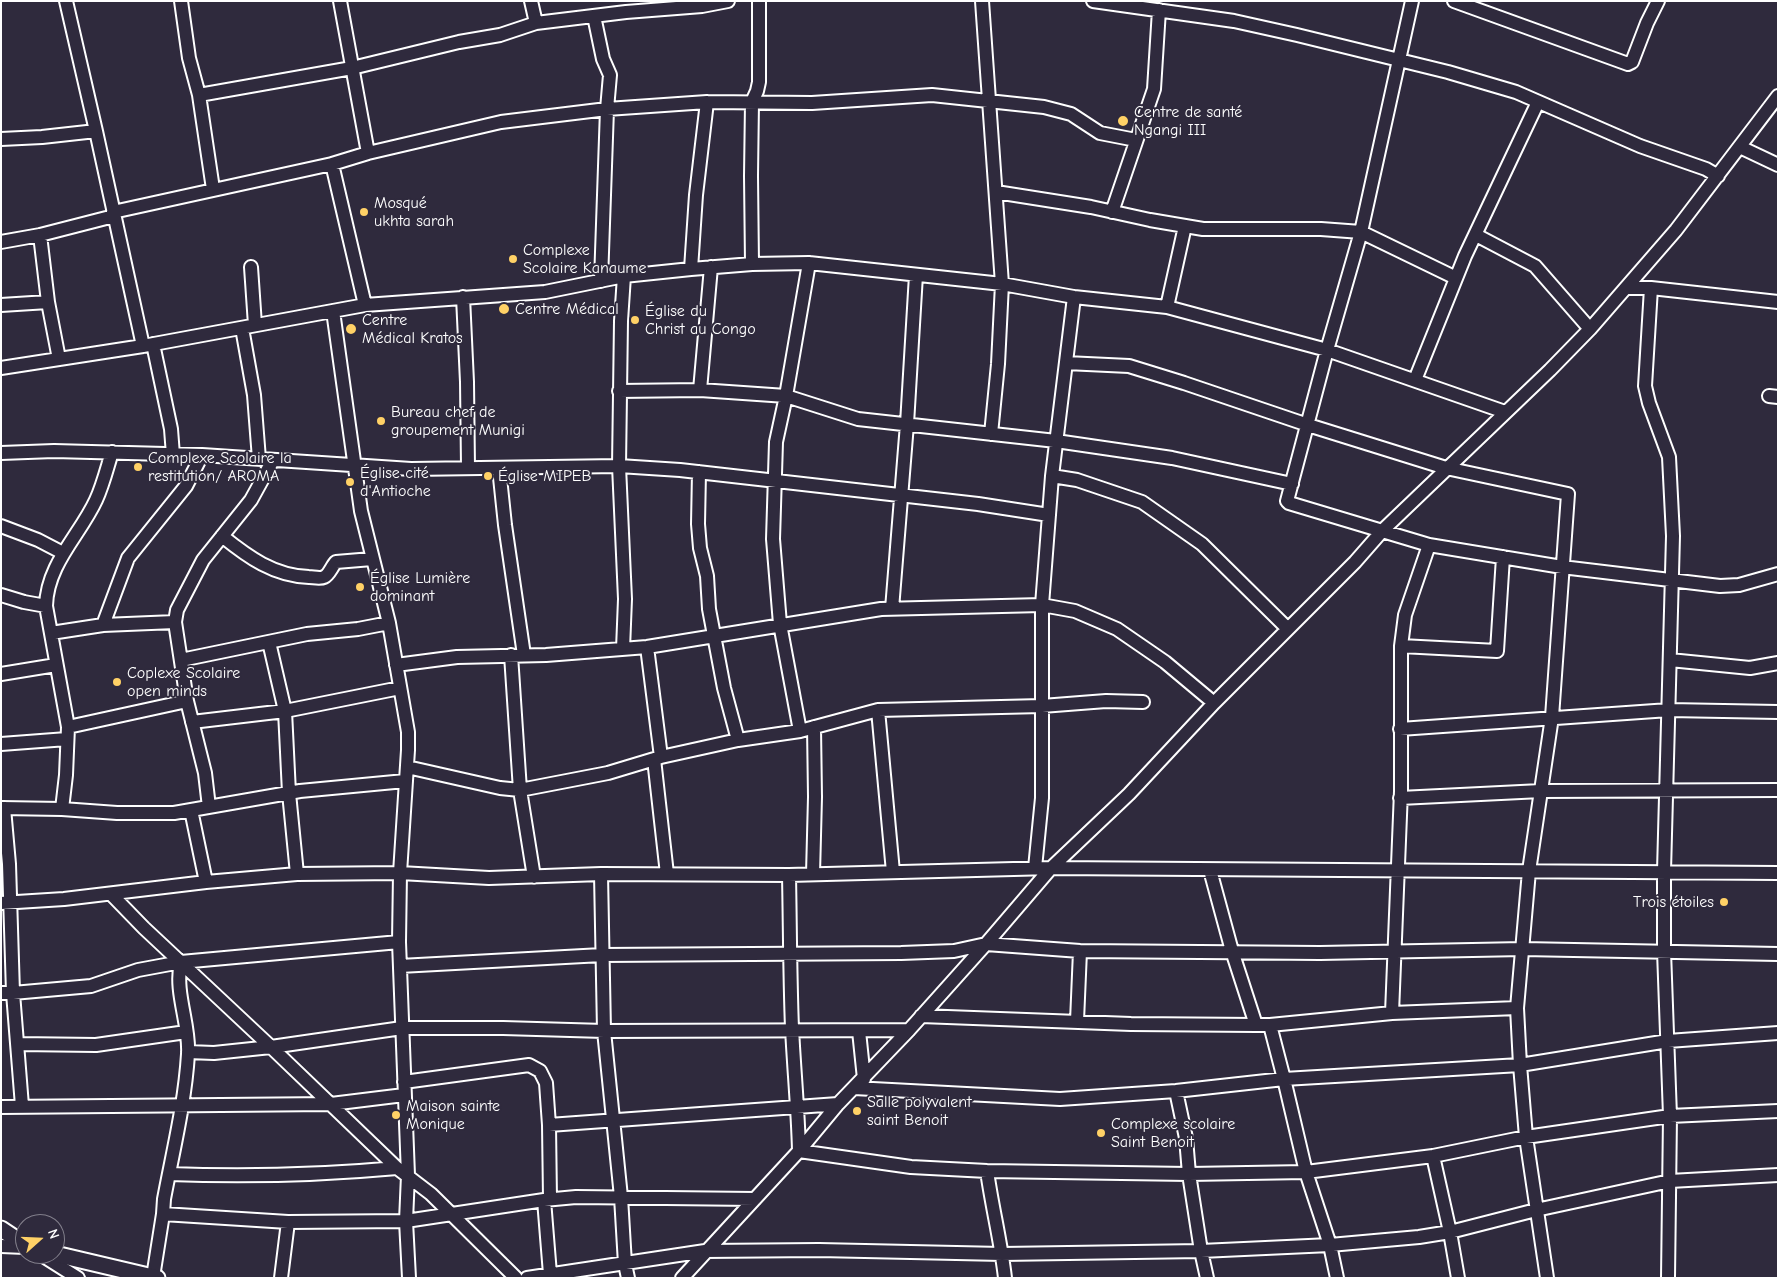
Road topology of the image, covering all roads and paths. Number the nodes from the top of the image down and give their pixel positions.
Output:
1 (66, 1) edge
2 (181, 1) edge
3 (340, 1) edge
4 (531, 1) edge
5 (728, 1) edge
6 (759, 1) edge
7 (982, 1) edge
8 (1093, 1) edge
9 (1412, 1) edge
10 (1454, 1) edge
11 (1658, 1) edge
12 (1134, 4) edge
13 (624, 7) edge
14 (1159, 10) junction
15 (594, 16) junction
16 (536, 23) junction
17 (1400, 60) junction
18 (352, 68) junction
19 (199, 95) junction
20 (1778, 96) edge
21 (989, 101) junction
22 (707, 102) junction
23 (752, 102) junction
24 (1538, 102) junction
25 (608, 109) junction
26 (96, 131) junction
27 (1, 139) edge
28 (1136, 140) junction
29 (1740, 147) junction
30 (368, 153) junction
31 (332, 164) junction
32 (1778, 165) edge
33 (1718, 176) junction
34 (213, 189) junction
35 (996, 192) junction
36 (1112, 212) junction
37 (114, 214) junction
38 (1185, 226) junction
39 (1361, 232) junction
40 (40, 235) junction
41 (1476, 235) junction
42 (1, 242) edge
43 (809, 263) junction
44 (752, 264) junction
45 (251, 267) dead end
46 (711, 267) junction
47 (691, 269) junction
48 (916, 275) junction
49 (624, 276) junction
50 (1456, 278) junction
51 (601, 281) junction
52 (1002, 284) junction
53 (1628, 288) junction
54 (1651, 288) junction
55 (463, 297) junction
56 (1074, 297) junction
57 (48, 302) junction
58 (1778, 302) edge
59 (1, 305) edge
60 (365, 306) junction
61 (1167, 307) junction
62 (333, 311) junction
63 (255, 326) junction
64 (242, 328) junction
65 (1590, 329) junction
66 (148, 345) junction
67 (1326, 350) junction
68 (59, 359) junction
69 (1066, 363) junction
70 (1, 368) edge
71 (1415, 380) junction
72 (700, 390) junction
73 (619, 391) junction
74 (786, 396) junction
75 (1505, 412) junction
76 (907, 424) junction
77 (1308, 425) junction
78 (991, 434) junction
79 (1056, 441) junction
80 (112, 452) junction
81 (1, 453) edge
82 (173, 455) junction
83 (202, 456) junction
84 (259, 459) junction
85 (273, 460) junction
86 (354, 466) junction
87 (618, 466) junction
88 (468, 467) junction
89 (499, 468) junction
90 (1446, 468) junction
91 (699, 472) junction
92 (1052, 476) junction
93 (774, 481) junction
94 (1292, 484) junction
95 (902, 496) junction
96 (1049, 515) junction
97 (1, 526) edge
98 (1383, 530) junction
99 (222, 536) junction
100 (1429, 545) junction
101 (63, 553) junction
102 (1503, 557) junction
103 (372, 558) junction
104 (1562, 568) junction
105 (1778, 574) edge
106 (1673, 581) junction
107 (1, 595) edge
108 (1042, 605) junction
109 (46, 606) junction
110 (892, 609) junction
111 (176, 622) junction
112 (389, 623) junction
113 (103, 624) junction
114 (780, 624) junction
115 (1287, 628) junction
116 (51, 634) junction
117 (714, 635) junction
118 (269, 642) junction
119 (647, 646) junction
120 (1401, 646) junction
121 (623, 649) junction
122 (518, 655) junction
123 (180, 660) junction
124 (1670, 660) junction
125 (1778, 663) edge
126 (56, 664) junction
127 (396, 665) junction
128 (1, 674) edge
129 (400, 688) junction
130 (186, 701) junction
131 (1143, 702) dead end
132 (1214, 703) junction
133 (1042, 706) junction
134 (878, 710) junction
135 (1669, 710) junction
136 (284, 711) junction
137 (1778, 712) edge
138 (1552, 717) junction
139 (192, 722) junction
140 (814, 727) junction
141 (1400, 729) junction
142 (800, 731) junction
143 (68, 733) junction
144 (738, 740) junction
145 (1, 744) edge
146 (657, 758) junction
147 (407, 767) junction
148 (405, 781) junction
149 (520, 790) junction
150 (1666, 790) junction
151 (1778, 790) edge
152 (1541, 791) junction
153 (289, 793) junction
154 (1400, 798) junction
155 (209, 807) junction
156 (2, 808) edge
157 (62, 809) junction
158 (192, 810) junction
159 (1035, 868) junction
160 (1051, 868) junction
161 (1210, 870) junction
162 (1397, 870) junction
163 (1529, 871) junction
164 (1664, 871) junction
165 (893, 872) junction
166 (400, 873) junction
167 (1778, 873) edge
168 (297, 874) junction
169 (601, 874) junction
170 (667, 874) junction
171 (813, 874) junction
172 (789, 875) junction
173 (534, 876) junction
174 (206, 882) junction
175 (111, 894) junction
176 (6, 903) edge
177 (399, 942) junction
178 (986, 944) junction
179 (1523, 949) junction
180 (1080, 951) junction
181 (1232, 951) junction
182 (1664, 951) junction
183 (1393, 952) junction
184 (790, 954) junction
185 (1778, 954) edge
186 (602, 955) junction
187 (181, 962) junction
188 (400, 966) junction
189 (7, 993) edge
190 (1517, 1008) junction
191 (1392, 1013) junction
192 (921, 1016) junction
193 (1077, 1021) junction
194 (1256, 1025) junction
195 (1270, 1025) junction
196 (402, 1028) junction
197 (909, 1030) junction
198 (604, 1031) junction
199 (792, 1031) junction
200 (858, 1031) junction
201 (186, 1032) junction
202 (1778, 1034) edge
203 (1668, 1041) junction
204 (18, 1044) junction
205 (271, 1047) junction
206 (188, 1052) junction
207 (1520, 1065) junction
208 (864, 1079) junction
209 (1284, 1079) junction
210 (404, 1082) junction
211 (854, 1088) junction
212 (1176, 1091) junction
213 (404, 1096) junction
214 (331, 1104) junction
215 (838, 1104) junction
216 (183, 1105) junction
217 (22, 1106) junction
218 (798, 1107) junction
219 (1, 1108) edge
220 (1778, 1111) edge
221 (1670, 1116) junction
222 (613, 1120) junction
223 (549, 1125) junction
224 (1526, 1137) junction
225 (798, 1151) junction
226 (1433, 1156) junction
227 (987, 1171) junction
228 (402, 1172) junction
229 (1306, 1172) junction
230 (169, 1174) junction
231 (1189, 1174) junction
232 (1778, 1175) edge
233 (1670, 1181) junction
234 (621, 1197) junction
235 (754, 1199) junction
236 (547, 1200) junction
237 (1536, 1210) junction
238 (163, 1214) junction
239 (452, 1214) junction
240 (406, 1221) junction
241 (288, 1222) junction
242 (1, 1228) edge
243 (1450, 1232) junction
244 (15, 1238) edge
245 (1330, 1245) junction
246 (1, 1246) edge
247 (15, 1246) edge
248 (705, 1251) junction
249 (1201, 1251) junction
250 (1002, 1254) junction
251 (65, 1256) edge
252 (56, 1264) edge
253 (625, 1264) junction
254 (550, 1274) junction
255 (76, 1277) edge
256 (155, 1277) edge
257 (282, 1278) edge
258 (409, 1278) edge
259 (516, 1278) edge
260 (527, 1278) edge
261 (628, 1278) edge
262 (682, 1278) edge
263 (1005, 1278) edge
264 (1207, 1278) edge
265 (1337, 1278) edge
266 (1458, 1278) edge
267 (1547, 1278) edge
268 (1668, 1278) edge

1 - 26 street
2 - 19 street
3 - 18 street
4 - 16 street
5 - 13 street
6 - 23 street
7 - 21 street
8 - 12 street
9 - 17 street
10 - 11 street
12 - 14 street
13 - 15 street
14 - 17 street
14 - 28 street
15 - 16 street
15 - 25 street
16 - 18 street
17 - 24 street
17 - 39 street
18 - 19 street
18 - 30 street
19 - 34 street
20 - 29 street
21 - 23 street
21 - 28 street
21 - 35 street
22 - 23 street
22 - 25 street
22 - 47 street
23 - 44 street
24 - 33 street
24 - 41 street
25 - 30 street
25 - 51 street
26 - 27 street
26 - 37 street
28 - 36 street
29 - 32 street
29 - 33 street
30 - 31 street
31 - 34 street
31 - 60 street
33 - 53 street
34 - 37 street
35 - 36 street
35 - 52 street
36 - 38 street
37 - 40 street
37 - 66 street
38 - 39 street
38 - 61 street
39 - 50 street
39 - 67 street
40 - 42 street
40 - 57 street
41 - 50 street
41 - 65 street
43 - 44 street
43 - 48 street
43 - 74 street
44 - 46 street
45 - 63 street
46 - 47 street
46 - 72 street
47 - 49 street
48 - 52 street
48 - 76 street
49 - 51 street
49 - 73 street
50 - 71 street
51 - 55 street
52 - 56 street
52 - 78 street
53 - 54 street
53 - 65 street
54 - 58 street
54 - 106 street
55 - 60 street
55 - 88 street
56 - 61 street
56 - 69 street
57 - 59 street
57 - 68 street
60 - 62 street
61 - 67 street
62 - 63 street
62 - 86 street
63 - 64 street
64 - 66 street
64 - 84 street
65 - 75 street
66 - 68 street
66 - 82 street
67 - 71 street
67 - 77 street
68 - 70 street
69 - 77 street
69 - 79 street
71 - 75 street
72 - 73 street
72 - 74 street
73 - 87 street
74 - 76 street
74 - 93 street
75 - 90 street
76 - 78 street
76 - 95 street
77 - 90 street
77 - 94 street
78 - 79 street
79 - 92 street
79 - 94 street
80 - 81 street
80 - 82 street
80 - 101 street
82 - 83 street
83 - 84 street
83 - 113 street
84 - 85 street
85 - 86 street
85 - 99 street
86 - 88 street
86 - 103 street
87 - 89 street
87 - 91 street
87 - 121 street
88 - 89 street
89 - 122 street
90 - 98 street
90 - 104 street
91 - 93 street
91 - 117 street
92 - 96 street
92 - 115 street
93 - 95 street
93 - 114 street
94 - 98 street
95 - 96 street
95 - 110 street
96 - 108 street
97 - 101 street
98 - 100 street
98 - 115 street
99 - 103 street
99 - 111 street
100 - 102 street
100 - 120 street
101 - 109 street
102 - 104 street
102 - 120 street
103 - 112 street
104 - 106 street
104 - 138 street
105 - 106 street
106 - 124 street
107 - 109 street
108 - 110 street
108 - 132 street
108 - 133 street
109 - 116 street
110 - 114 street
111 - 113 street
111 - 123 street
112 - 118 street
112 - 127 street
113 - 116 street
114 - 117 street
114 - 142 street
115 - 132 street
116 - 126 street
117 - 119 street
117 - 144 street
118 - 123 street
118 - 136 street
119 - 121 street
119 - 146 street
120 - 141 street
121 - 122 street
122 - 127 street
122 - 149 street
123 - 130 street
124 - 125 street
124 - 135 street
126 - 128 street
126 - 143 street
127 - 129 street
129 - 136 street
129 - 147 street
130 - 139 street
130 - 143 street
131 - 133 street
132 - 160 street
133 - 134 street
133 - 159 street
134 - 140 street
134 - 165 street
135 - 137 street
135 - 138 street
135 - 150 street
136 - 139 street
136 - 153 street
138 - 141 street
138 - 152 street
139 - 155 street
140 - 142 street
140 - 171 street
141 - 154 street
142 - 144 street
143 - 145 street
143 - 157 street
144 - 146 street
146 - 149 street
146 - 170 street
147 - 148 street
147 - 149 street
148 - 153 street
148 - 166 street
149 - 173 street
150 - 151 street
150 - 152 street
150 - 164 street
152 - 154 street
152 - 163 street
153 - 155 street
153 - 168 street
154 - 162 street
155 - 158 street
156 - 157 street
156 - 176 street
157 - 158 street
158 - 174 street
159 - 160 street
159 - 165 street
160 - 161 street
160 - 178 street
161 - 162 street
161 - 181 street
162 - 163 street
162 - 183 street
163 - 164 street
163 - 179 street
164 - 167 street
164 - 182 street
165 - 171 street
166 - 168 street
166 - 173 street
166 - 177 street
168 - 174 street
169 - 170 street
169 - 173 street
169 - 186 street
170 - 172 street
171 - 172 street
172 - 184 street
174 - 175 street
175 - 176 street
175 - 187 street
176 - 189 street
177 - 187 street
177 - 188 street
178 - 180 street
178 - 184 street
178 - 192 street
179 - 182 street
179 - 183 street
179 - 190 street
180 - 181 street
180 - 193 street
181 - 183 street
181 - 194 street
182 - 185 street
182 - 203 street
183 - 191 street
184 - 186 street
184 - 199 street
186 - 188 street
186 - 198 street
187 - 189 street
187 - 201 street
187 - 205 street
188 - 196 street
189 - 204 street
190 - 191 street
190 - 207 street
191 - 195 street
192 - 193 street
192 - 197 street
193 - 194 street
194 - 195 street
195 - 209 street
196 - 198 street
196 - 205 street
196 - 210 street
197 - 200 street
197 - 208 street
198 - 199 street
198 - 222 street
199 - 200 street
199 - 218 street
200 - 208 street
201 - 204 street
201 - 206 street
202 - 203 street
203 - 207 street
203 - 221 street
204 - 217 street
205 - 206 street
205 - 214 street
206 - 216 street
207 - 209 street
207 - 224 street
208 - 211 street
209 - 212 street
209 - 229 street
210 - 213 street
210 - 223 street
211 - 212 street
211 - 215 street
212 - 231 street
213 - 214 street
213 - 228 street
214 - 216 street
214 - 228 street
215 - 218 street
215 - 225 street
216 - 217 street
216 - 230 street
217 - 219 street
218 - 222 street
218 - 225 street
220 - 221 street
221 - 224 street
221 - 233 street
222 - 223 street
222 - 234 street
223 - 236 street
224 - 226 street
224 - 237 street
225 - 227 street
225 - 235 street
226 - 229 street
226 - 243 street
227 - 231 street
227 - 250 street
228 - 230 street
228 - 239 street
228 - 240 street
229 - 231 street
229 - 245 street
230 - 238 street
231 - 249 street
232 - 233 street
233 - 237 street
233 - 268 street
234 - 235 street
234 - 236 street
234 - 253 street
235 - 248 street
236 - 239 street
236 - 254 street
237 - 243 street
237 - 267 street
238 - 241 street
238 - 256 street
239 - 240 street
239 - 259 street
240 - 241 street
240 - 258 street
241 - 257 street
242 - 244 main road
243 - 245 street
243 - 266 street
245 - 249 street
245 - 265 street
246 - 247 street
248 - 250 street
248 - 253 street
248 - 262 street
249 - 250 street
249 - 264 street
250 - 263 street
251 - 256 main road
252 - 255 street
253 - 254 street
253 - 261 street
254 - 260 street

